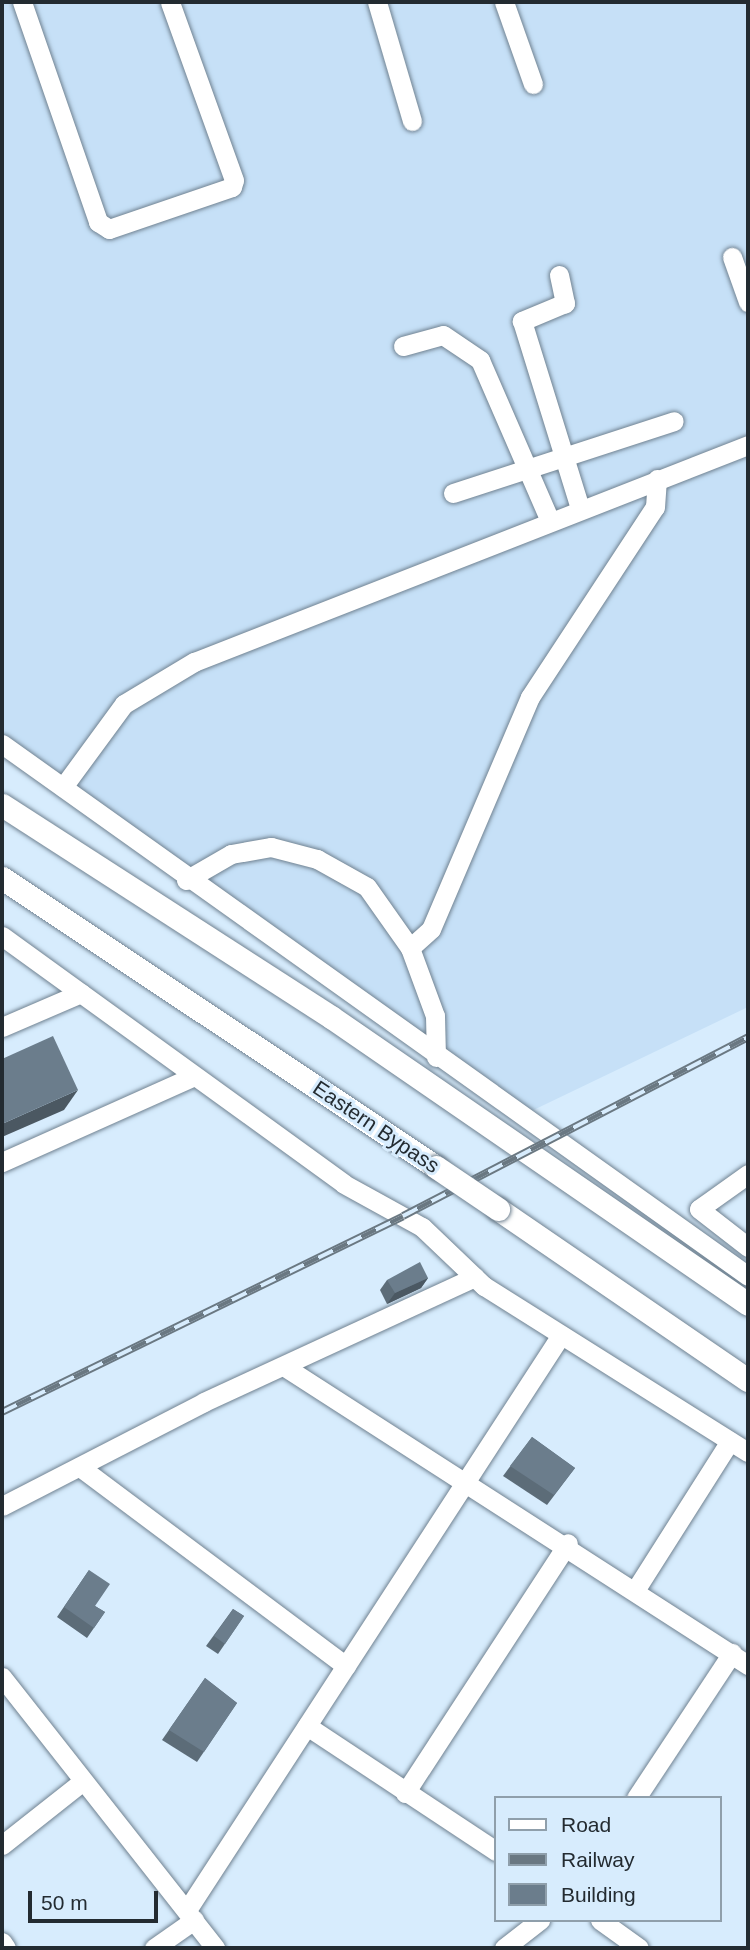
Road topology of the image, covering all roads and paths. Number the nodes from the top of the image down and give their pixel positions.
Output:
1 (22, 2) edge
2 (170, 2) edge
3 (377, 2) edge
4 (505, 2) edge
5 (533, 84) dead end
6 (412, 121) dead end
7 (732, 257) dead end
8 (559, 275) dead end
9 (748, 302) edge
10 (403, 346) dead end
11 (674, 421) dead end
12 (748, 445) edge
13 (564, 456) junction
14 (526, 469) junction
15 (657, 480) junction
16 (453, 493) dead end
17 (580, 508) junction
18 (549, 519) junction
19 (2, 744) edge
20 (63, 788) junction
21 (2, 805) edge
22 (2, 878) edge
23 (186, 880) junction
24 (2, 936) edge
25 (410, 948) junction
26 (80, 993) junction
27 (2, 1027) edge
28 (436, 1057) junction
29 (194, 1076) junction
30 (2, 1162) edge
31 (748, 1174) edge
32 (748, 1247) edge
33 (748, 1276) edge
34 (474, 1277) junction
35 (748, 1304) edge
36 (561, 1335) junction
37 (285, 1367) junction
38 (748, 1380) edge
39 (730, 1441) junction
40 (748, 1452) edge
41 (80, 1467) junction
42 (466, 1480) junction
43 (2, 1506) edge
44 (568, 1544) junction
45 (636, 1589) junction
46 (732, 1653) junction
47 (748, 1665) edge
48 (346, 1666) junction
49 (2, 1677) edge
50 (307, 1726) junction
51 (83, 1781) junction
52 (405, 1793) junction
53 (637, 1796) edge
54 (2, 1845) edge
55 (494, 1850) edge
56 (191, 1915) junction
57 (537, 1922) edge
58 (603, 1922) edge
59 (2, 1942) edge
60 (6, 1948) edge
61 (153, 1948) edge
62 (215, 1948) edge
63 (504, 1948) edge
64 (639, 1948) edge

1 - 2 street
3 - 6 street
4 - 5 street
7 - 9 street
8 - 13 street
10 - 14 street
11 - 13 street
12 - 15 street
13 - 14 street
13 - 17 street
14 - 16 street
14 - 18 street
15 - 17 street
15 - 25 street
17 - 18 street
18 - 20 street
19 - 20 street
20 - 23 street
21 - 35 main road
22 - 38 main road, Eastern Bypass, bridge
23 - 25 street
23 - 28 street
24 - 26 street
25 - 28 street
26 - 27 street
26 - 29 street
28 - 33 street
29 - 30 street
29 - 34 street
31 - 32 street
34 - 36 street
34 - 37 street
36 - 39 street
36 - 42 street
37 - 41 street
37 - 42 street
39 - 40 street
39 - 45 street
41 - 43 street
41 - 48 street
42 - 44 street
42 - 48 street
44 - 45 street
44 - 52 street
45 - 46 street
46 - 47 street
46 - 53 street
48 - 50 street
49 - 51 street
50 - 52 street
50 - 56 street
51 - 54 street
51 - 56 street
52 - 55 street
56 - 61 street
56 - 62 street
57 - 63 street
58 - 64 street
59 - 60 street

